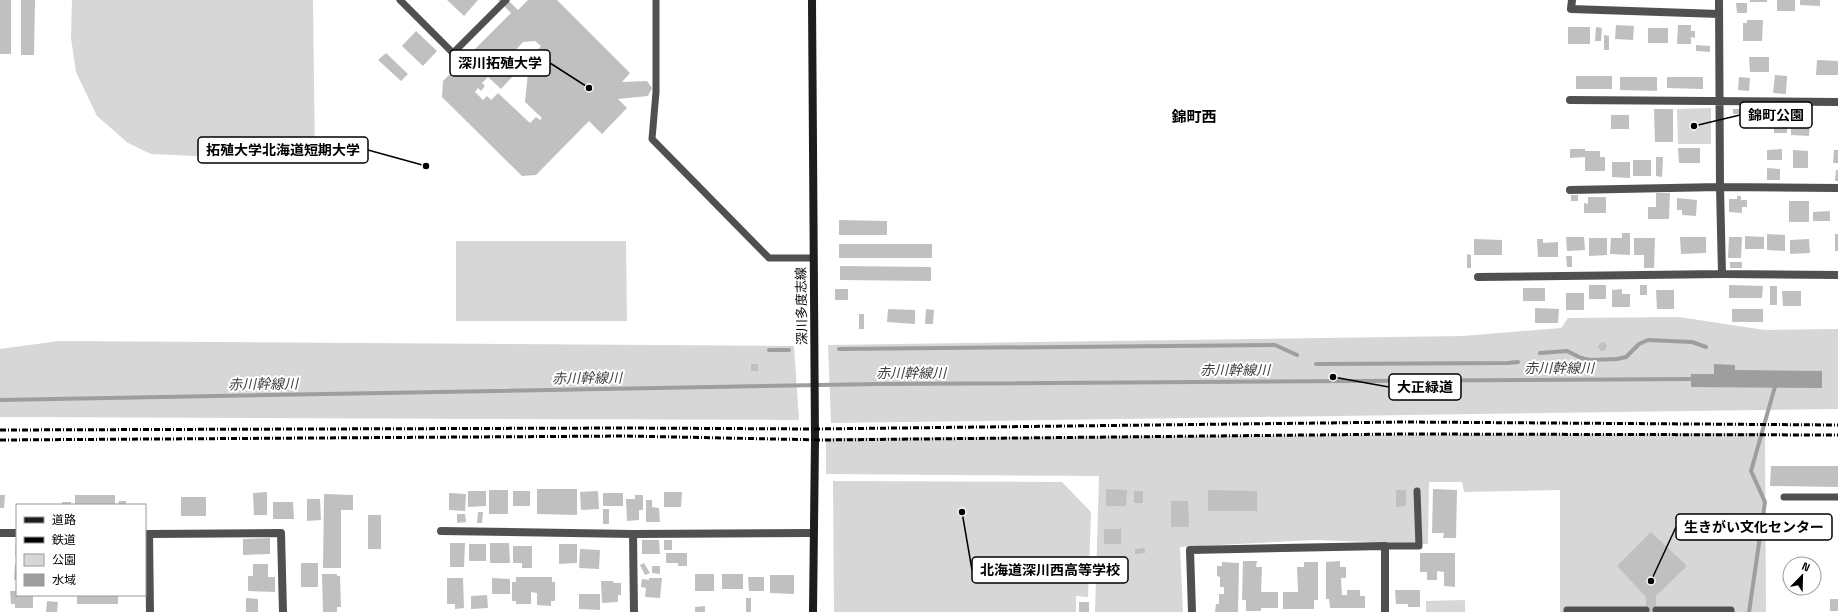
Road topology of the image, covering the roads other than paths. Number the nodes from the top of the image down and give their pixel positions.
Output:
1 (400, 0) edge
2 (506, 0) edge
3 (656, 0) edge
4 (812, 0) edge
5 (1572, 0) edge
6 (1719, 0) edge
7 (1719, 14) junction
8 (1570, 100) dead end
9 (1720, 102) junction
10 (1838, 102) edge
11 (1720, 187) junction
12 (1838, 188) edge
13 (1570, 190) dead end
14 (813, 258) junction
15 (1722, 274) junction
16 (1838, 274) edge
17 (1478, 277) dead end
18 (1417, 491) dead end
19 (1784, 497) dead end
20 (1838, 497) edge
21 (441, 531) dead end
22 (0, 533) edge
23 (16, 533) edge
24 (813, 533) junction
25 (147, 534) edge
26 (633, 534) junction
27 (1386, 546) junction
28 (1646, 610) dead end
29 (1656, 610) dead end
30 (150, 612) edge
31 (283, 612) edge
32 (634, 612) edge
33 (813, 612) edge
34 (1192, 612) edge
35 (1385, 612) edge
36 (1567, 612) edge
37 (1731, 612) edge

1 - 2 lane
3 - 14 lane
4 - 14 main road, 深川多度志線
5 - 7 street
6 - 7 street
7 - 9 street
8 - 9 street
9 - 10 street
9 - 11 street
11 - 12 street
11 - 13 street
11 - 15 street
14 - 24 main road, 深川多度志線
15 - 16 street
15 - 17 street
18 - 27 lane
19 - 20 lane
21 - 26 street
22 - 23 street
24 - 26 street
24 - 33 main road, 深川多度志線
25 - 30 street
25 - 31 street
26 - 32 street
27 - 34 street
27 - 35 street
28 - 36 lane
29 - 37 lane

